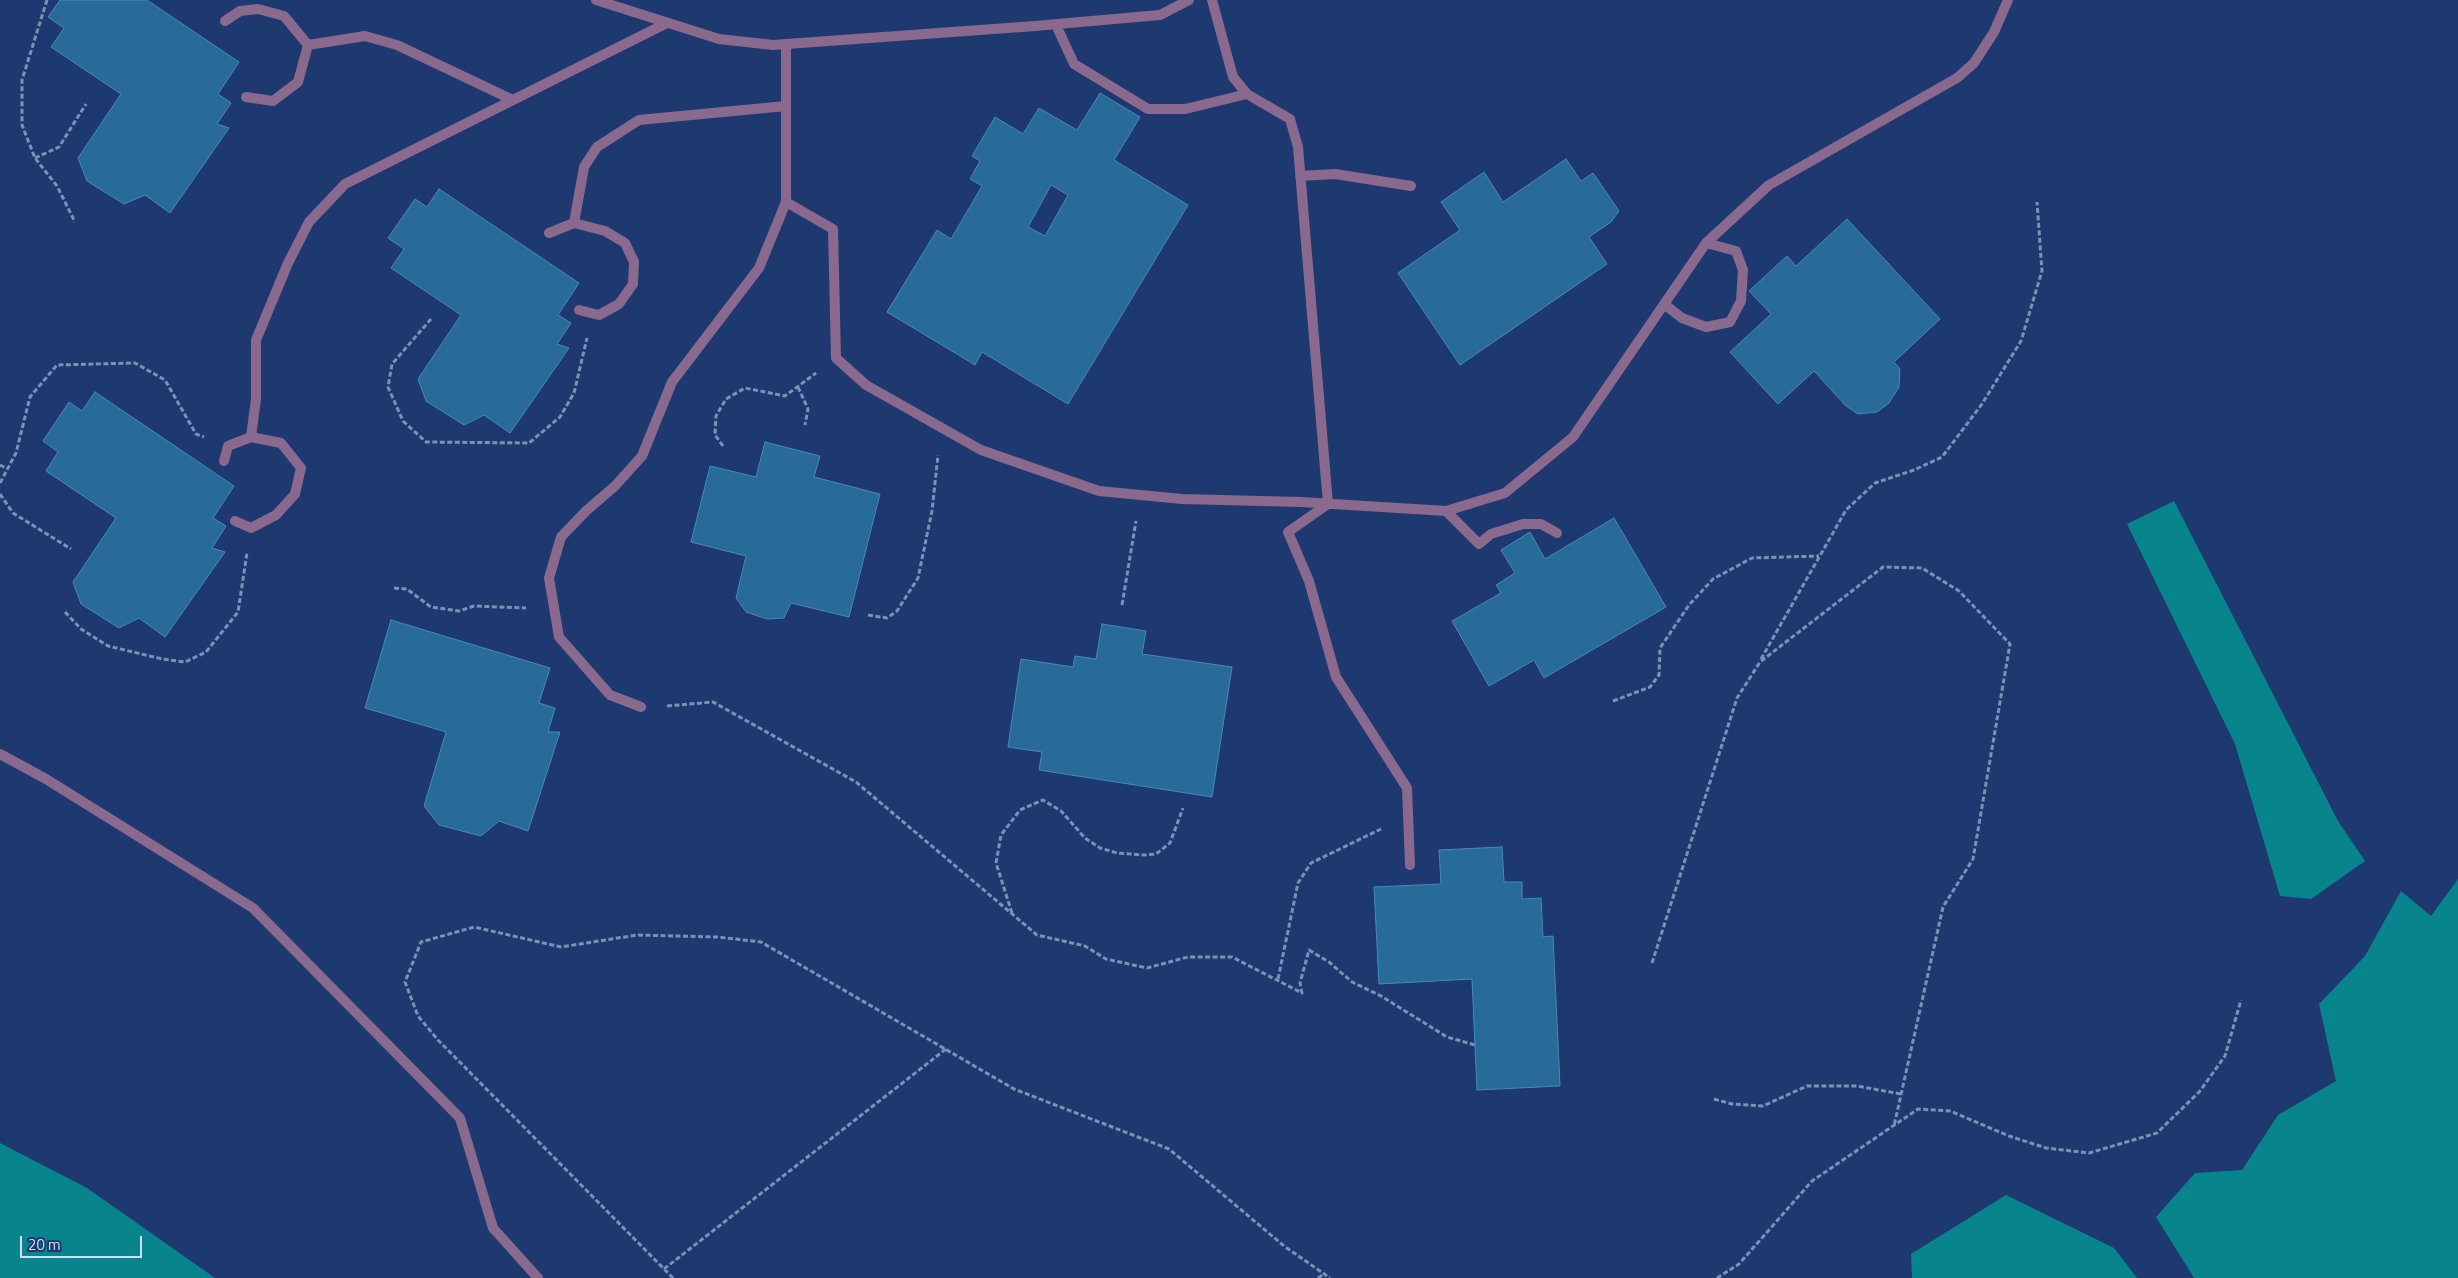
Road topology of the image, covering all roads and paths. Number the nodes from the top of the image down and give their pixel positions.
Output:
1 (47, 0) edge
2 (596, 0) edge
3 (1189, 0) edge
4 (1212, 0) edge
5 (2008, 0) edge
6 (225, 20) dead end
7 (667, 22) junction
8 (1056, 25) junction
9 (786, 44) junction
10 (308, 45) junction
11 (1247, 94) junction
12 (246, 97) dead end
13 (514, 100) junction
14 (86, 104) dead end
15 (786, 106) junction
16 (35, 158) junction
17 (1300, 176) junction
18 (1411, 186) dead end
19 (786, 202) junction
20 (2037, 202) dead end
21 (76, 222) dead end
22 (574, 223) junction
23 (549, 232) dead end
24 (1706, 243) junction
25 (1664, 304) junction
26 (579, 310) dead end
27 (593, 314) junction
28 (431, 319) dead end
29 (836, 358) junction
30 (798, 387) junction
31 (805, 425) dead end
32 (940, 427) junction
33 (251, 437) junction
34 (228, 446) junction
35 (722, 446) dead end
36 (224, 461) dead end
37 (0, 465) edge
38 (8, 469) junction
39 (0, 483) edge
40 (0, 494) edge
41 (1140, 495) junction
42 (1328, 504) junction
43 (1446, 511) junction
44 (235, 521) dead end
45 (252, 528) junction
46 (1557, 532) dead end
47 (71, 549) dead end
48 (1820, 556) junction
49 (394, 588) dead end
50 (1122, 605) dead end
51 (554, 609) junction
52 (65, 612) dead end
53 (868, 615) dead end
54 (1760, 662) junction
55 (1613, 702) dead end
56 (642, 707) joint
57 (0, 754) edge
58 (1183, 808) dead end
59 (1408, 817) junction
60 (1410, 865) dead end
61 (1012, 913) junction
62 (1652, 963) dead end
63 (1278, 979) junction
64 (2241, 1000) dead end
65 (1475, 1045) dead end
66 (946, 1049) junction
67 (1901, 1094) junction
68 (1714, 1098) dead end
69 (1894, 1126) junction
70 (664, 1268) junction
71 (1324, 1274) junction
72 (538, 1278) edge
73 (673, 1278) edge
74 (1318, 1278) edge
75 (1330, 1278) edge
76 (1717, 1278) edge

1 - 16 path
2 - 7 street
3 - 8 street
4 - 11 street
5 - 24 street
6 - 10 street
7 - 9 street
7 - 13 street
8 - 9 street
8 - 11 street
9 - 15 street
10 - 12 street
10 - 13 street
11 - 17 street
13 - 33 street
14 - 16 path
15 - 19 street
15 - 22 street
16 - 21 path
17 - 18 street
17 - 42 street
19 - 29 street
19 - 51 street
20 - 48 path
22 - 23 street
22 - 27 street
24 - 25 street
24 - 25 street
25 - 43 street
26 - 27 street
27 - 28 path
29 - 30 path
29 - 32 street
30 - 31 path
30 - 35 path
32 - 41 street
32 - 53 path
33 - 34 street
33 - 45 street
34 - 36 street
34 - 38 path
37 - 38 path
38 - 39 path
40 - 47 path
41 - 42 street
41 - 50 path
42 - 43 street
42 - 59 street
43 - 46 street
44 - 45 street
45 - 52 path
48 - 54 path
48 - 55 path
49 - 51 path
51 - 56 street
54 - 62 path
54 - 67 path
56 - 61 path
57 - 72 street
58 - 61 path
59 - 60 street
59 - 63 path
61 - 63 path
63 - 65 path
64 - 69 path
66 - 70 path
66 - 70 path
66 - 71 path
67 - 68 path
67 - 69 path
69 - 76 path
70 - 73 path
71 - 74 path
71 - 75 path

